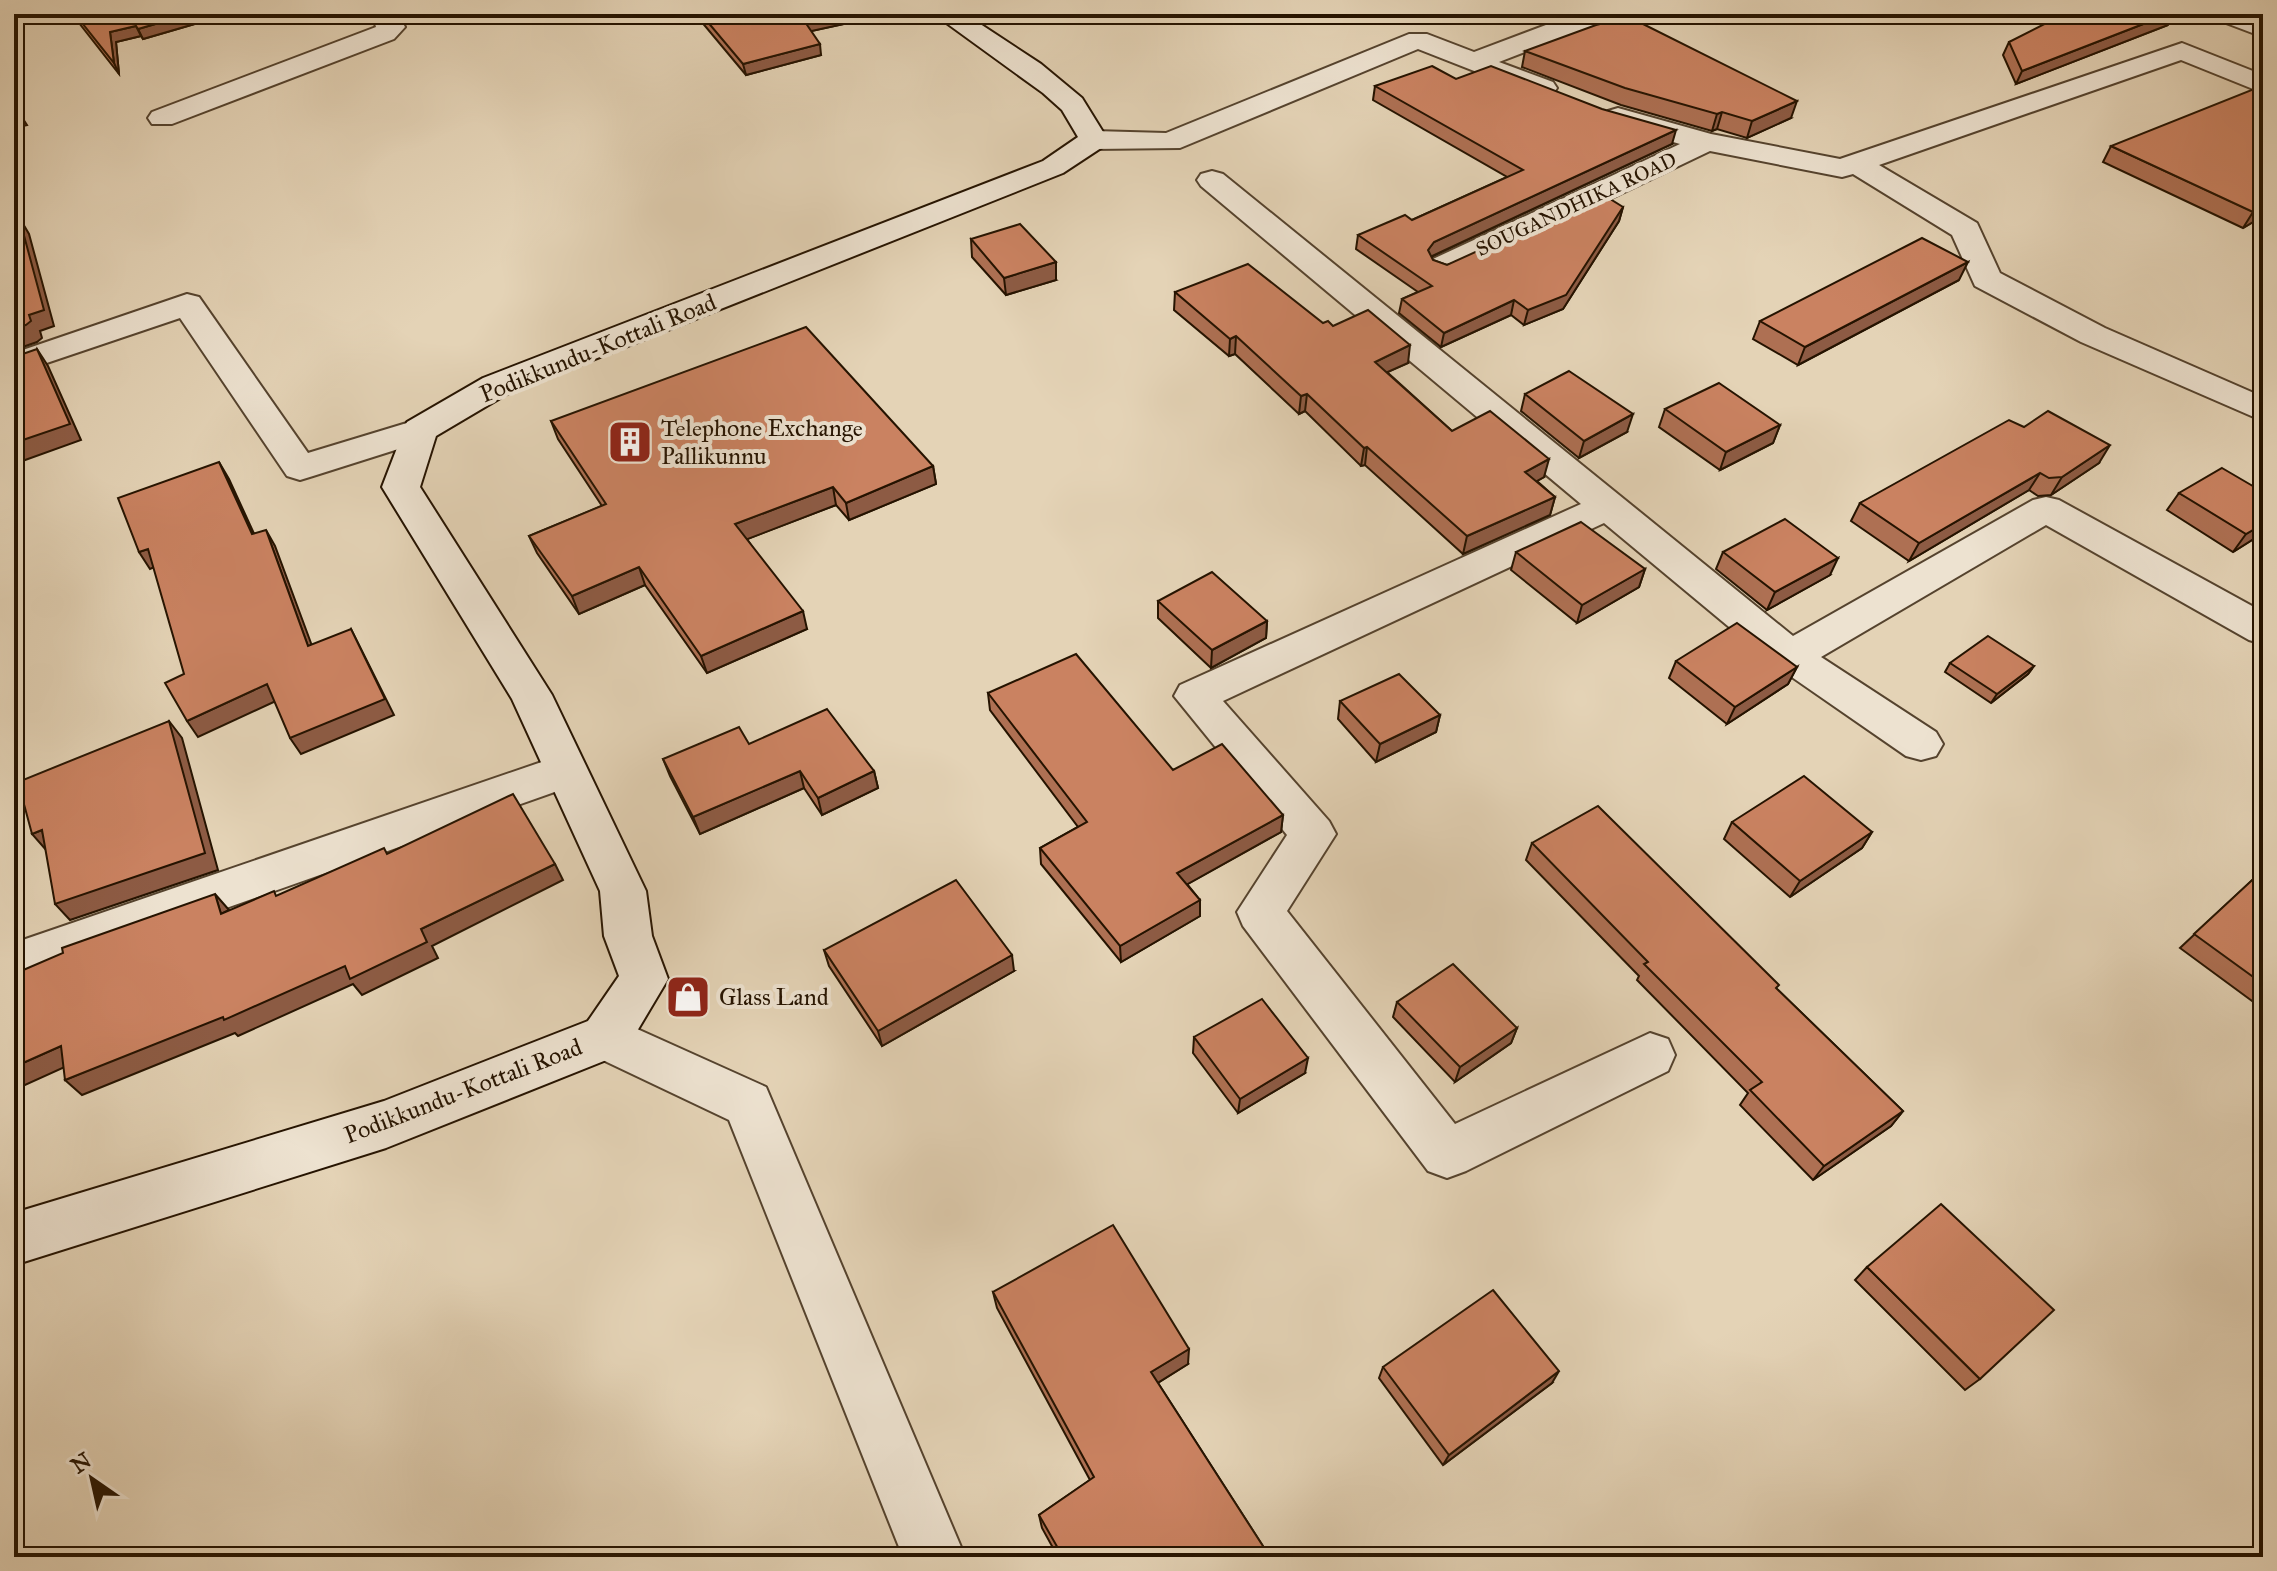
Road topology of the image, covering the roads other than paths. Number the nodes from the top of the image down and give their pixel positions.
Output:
1 (385, 14) edge
2 (947, 14) edge
3 (1599, 14) edge
4 (2227, 14) edge
5 (2263, 29) edge
6 (1473, 62) junction
7 (2263, 85) edge
8 (1569, 99) edge
9 (1596, 109) edge
10 (162, 118) dead end
11 (1094, 140) junction
12 (1707, 142) junction
13 (1855, 163) junction
14 (1212, 180) dead end
15 (1444, 266) edge
16 (14, 364) edge
17 (2263, 410) edge
18 (420, 430) junction
19 (1610, 505) junction
20 (2263, 630) edge
21 (1790, 656) junction
22 (1921, 744) dead end
23 (565, 771) junction
24 (14, 963) edge
25 (606, 1037) junction
26 (1650, 1055) dead end
27 (14, 1239) edge
28 (930, 1547) dead end

1 - 10 street
2 - 11 street
3 - 6 street
4 - 5 street
6 - 8 street
6 - 11 street
7 - 13 street
9 - 12 street
11 - 18 street, Podikkundu-Kottali Road
12 - 13 street
12 - 15 street, SOUGANDHIKA ROAD
13 - 17 street
14 - 19 street
16 - 18 street
18 - 23 street, Podikkundu-Kottali Road
19 - 21 street
19 - 26 street
20 - 21 street
21 - 22 street
23 - 24 street
23 - 25 street, Podikkundu-Kottali Road
25 - 27 street, Podikkundu-Kottali Road
25 - 28 street

